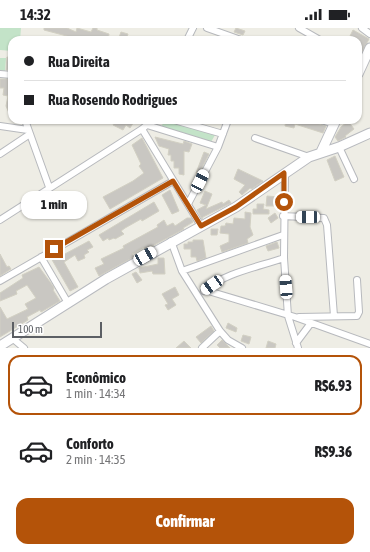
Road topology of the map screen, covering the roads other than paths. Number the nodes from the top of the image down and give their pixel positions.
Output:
1 (207, 28) edge
2 (299, 28) edge
3 (362, 28) edge
4 (370, 34) edge
5 (230, 36) edge
6 (313, 36) edge
7 (370, 48) edge
8 (362, 60) edge
9 (26, 124) edge
10 (148, 124) edge
11 (188, 124) edge
12 (226, 124) edge
13 (334, 124) edge
14 (0, 126) edge
15 (145, 127) junction
16 (29, 132) junction
17 (370, 133) edge
18 (222, 134) junction
19 (255, 138) dead end
20 (218, 147) junction
21 (339, 147) junction
22 (321, 152) junction
23 (0, 154) edge
24 (309, 157) junction
25 (284, 173) junction
26 (354, 179) dead end
27 (173, 181) junction
28 (49, 186) junction
29 (188, 204) junction
30 (283, 216) junction
31 (0, 220) edge
32 (201, 226) junction
33 (283, 235) junction
34 (171, 241) junction
35 (41, 257) junction
36 (284, 258) junction
37 (182, 271) junction
38 (357, 280) dead end
39 (0, 281) edge
40 (205, 290) junction
41 (198, 296) junction
42 (68, 303) junction
43 (288, 316) junction
44 (334, 316) junction
45 (295, 317) junction
46 (311, 324) junction
47 (220, 331) junction
48 (12, 338) junction
49 (370, 344) edge
50 (0, 346) edge
51 (297, 346) edge
52 (24, 348) edge
53 (202, 348) edge
54 (242, 348) edge

1 - 5 street
2 - 6 street
3 - 4 street
7 - 8 street
9 - 16 street
10 - 15 street
11 - 18 street
12 - 18 street
13 - 22 street
14 - 16 street
15 - 20 street
15 - 27 street
15 - 28 street
16 - 23 street
16 - 28 street
17 - 21 street
18 - 20 street
19 - 24 street
20 - 29 street
21 - 22 street
21 - 26 street
22 - 24 street
24 - 25 street
25 - 30 street
25 - 32 street
27 - 29 street
27 - 35 street
28 - 31 street
29 - 32 street
30 - 33 street
30 - 44 street
32 - 34 street
33 - 36 street
33 - 37 street
34 - 37 street
34 - 42 street
35 - 39 street
35 - 42 street
36 - 40 street
36 - 43 street
37 - 41 street
38 - 44 street
40 - 41 street
40 - 43 street
41 - 47 street
42 - 48 street
43 - 45 street
43 - 51 street
44 - 45 street
45 - 46 street
46 - 49 street
46 - 51 street
47 - 53 street
47 - 54 street
48 - 50 street
48 - 52 street

